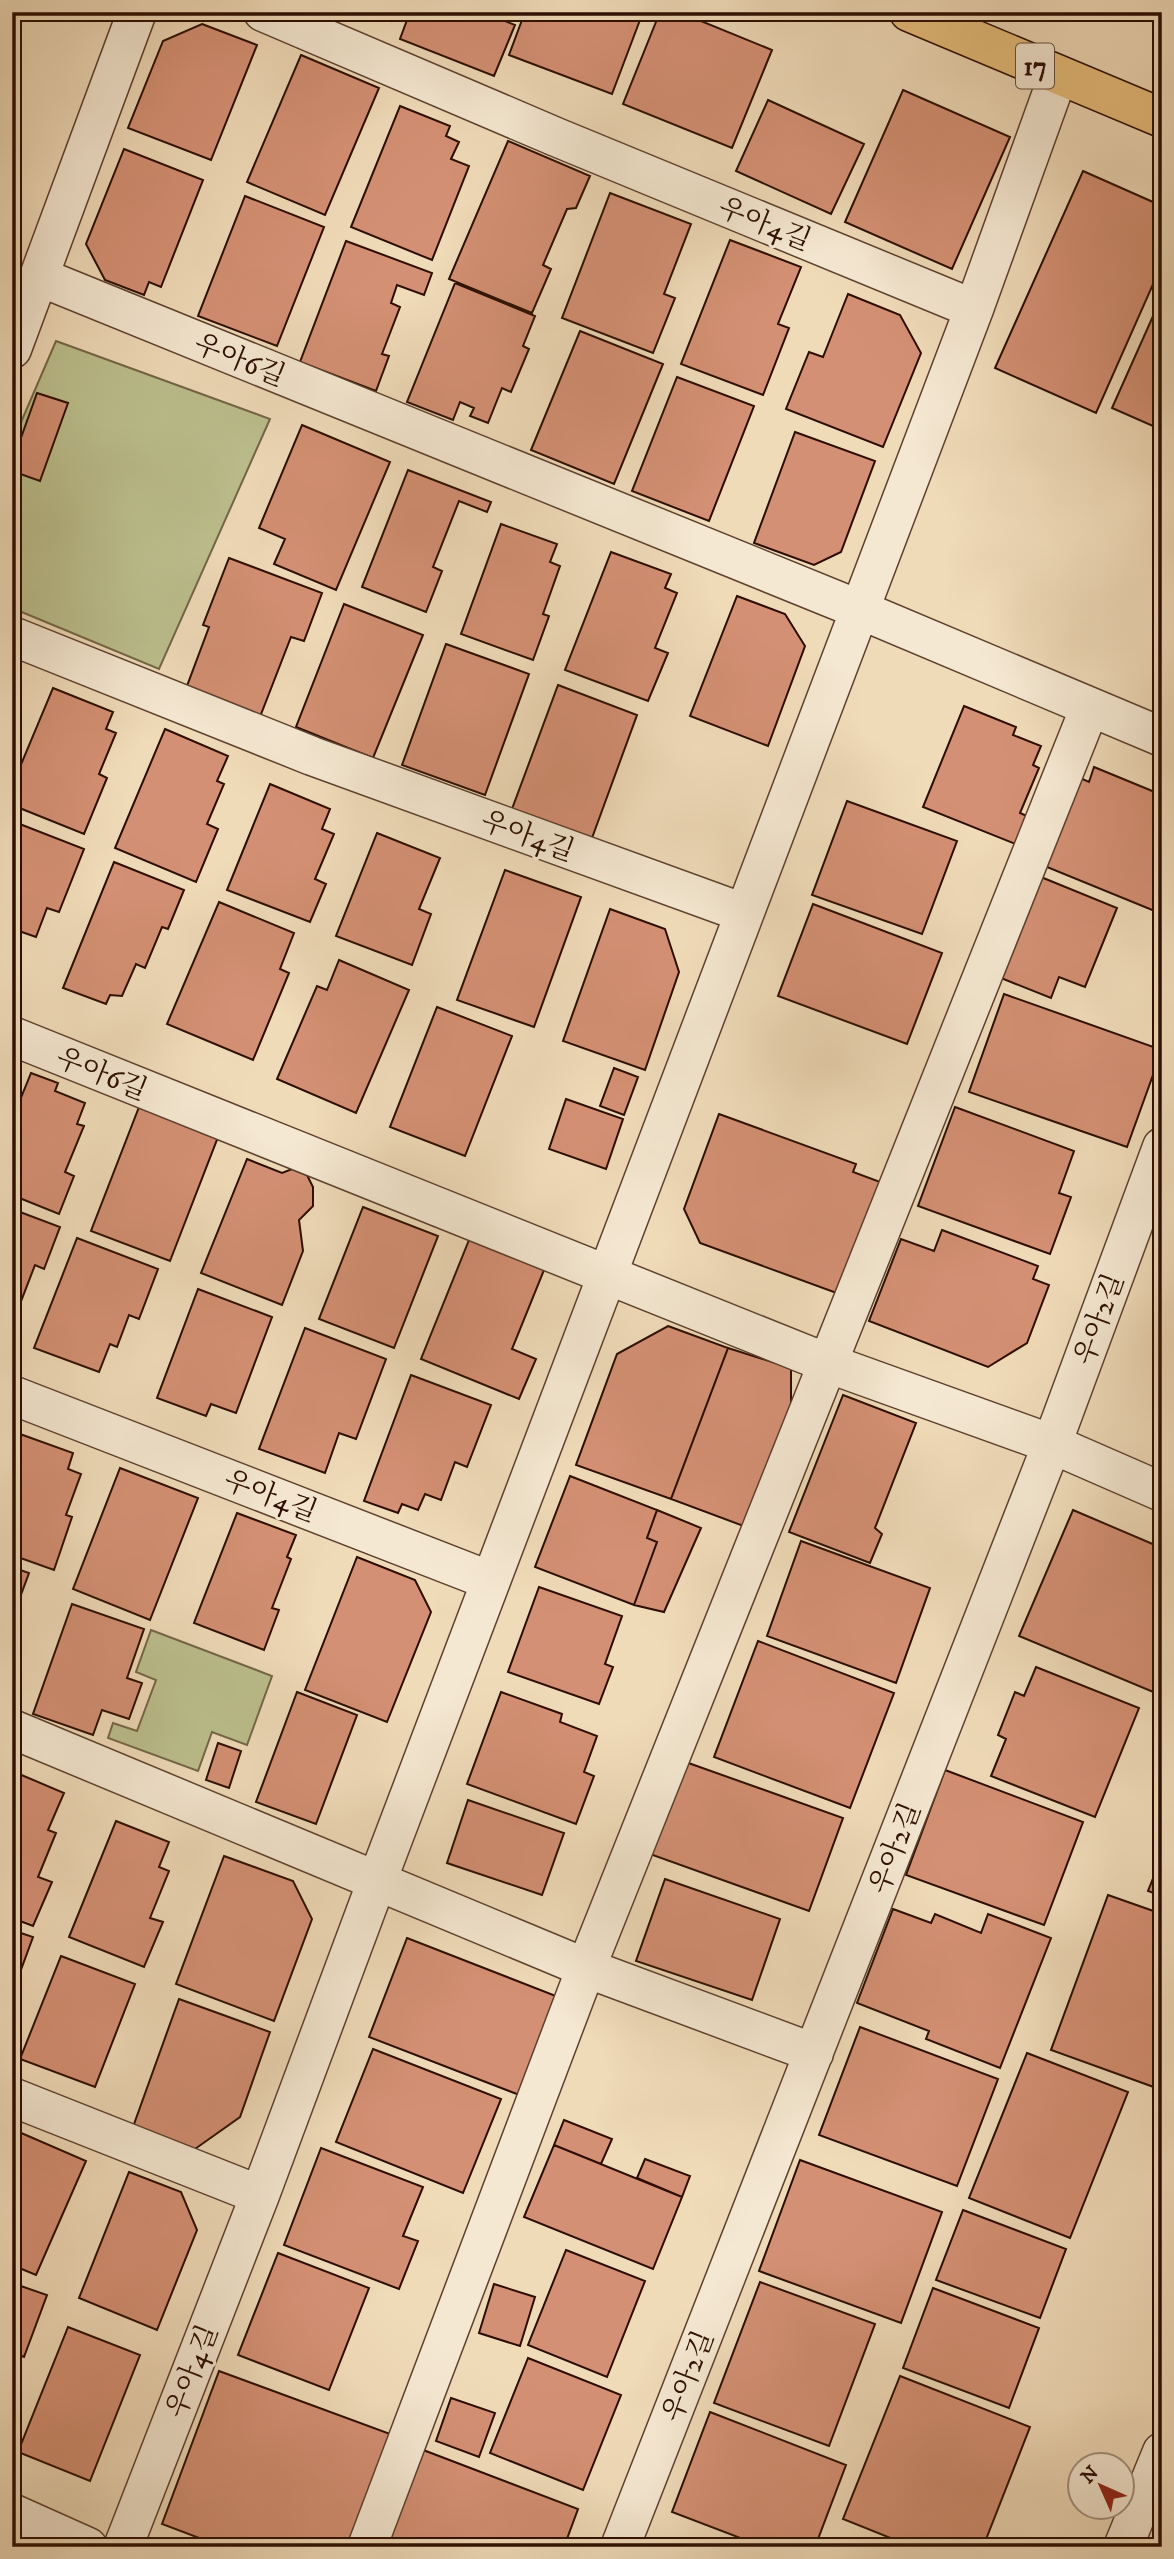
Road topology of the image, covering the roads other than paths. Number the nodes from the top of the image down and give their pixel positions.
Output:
1 (137, 12) edge
2 (263, 12) edge
3 (909, 12) edge
4 (1058, 76) junction
5 (1162, 118) edge
6 (40, 277) junction
7 (974, 309) junction
8 (12, 349) edge
9 (858, 609) junction
10 (12, 636) edge
11 (1090, 707) junction
12 (1162, 737) edge
13 (744, 913) junction
14 (12, 1036) edge
15 (1162, 1147) edge
16 (607, 1275) junction
17 (827, 1363) junction
18 (12, 1395) edge
19 (1052, 1444) junction
20 (1162, 1492) edge
21 (491, 1581) junction
22 (12, 1729) edge
23 (376, 1881) junction
24 (586, 1968) junction
25 (814, 2053) junction
26 (12, 2097) edge
27 (260, 2195) junction
28 (1162, 2452) edge
29 (12, 2513) edge
30 (88, 2547) edge
31 (123, 2547) edge
32 (367, 2547) edge
33 (620, 2547) edge
34 (1124, 2547) edge

1 - 6 street
2 - 7 street, 우아4길
3 - 4 main road, 17
4 - 5 main road, 17
4 - 7 street, 우아4길
6 - 8 street
6 - 9 street, 우아6길
7 - 9 street, 우아4길
9 - 11 street
9 - 13 street, 우아4길
10 - 13 street, 우아4길
11 - 12 street
11 - 17 street
13 - 16 street, 우아4길
14 - 16 street, 우아6길
15 - 19 street, 우아2길
16 - 17 street
16 - 21 street, 우아4길
17 - 19 street
17 - 24 street
18 - 21 street, 우아4길
19 - 20 street
19 - 25 street, 우아2길
21 - 23 street, 우아4길
22 - 23 street
23 - 24 street
23 - 27 street, 우아4길
24 - 25 street
24 - 32 street
25 - 33 street, 우아2길
26 - 27 street
27 - 31 street, 우아4길
28 - 34 street
29 - 30 street

